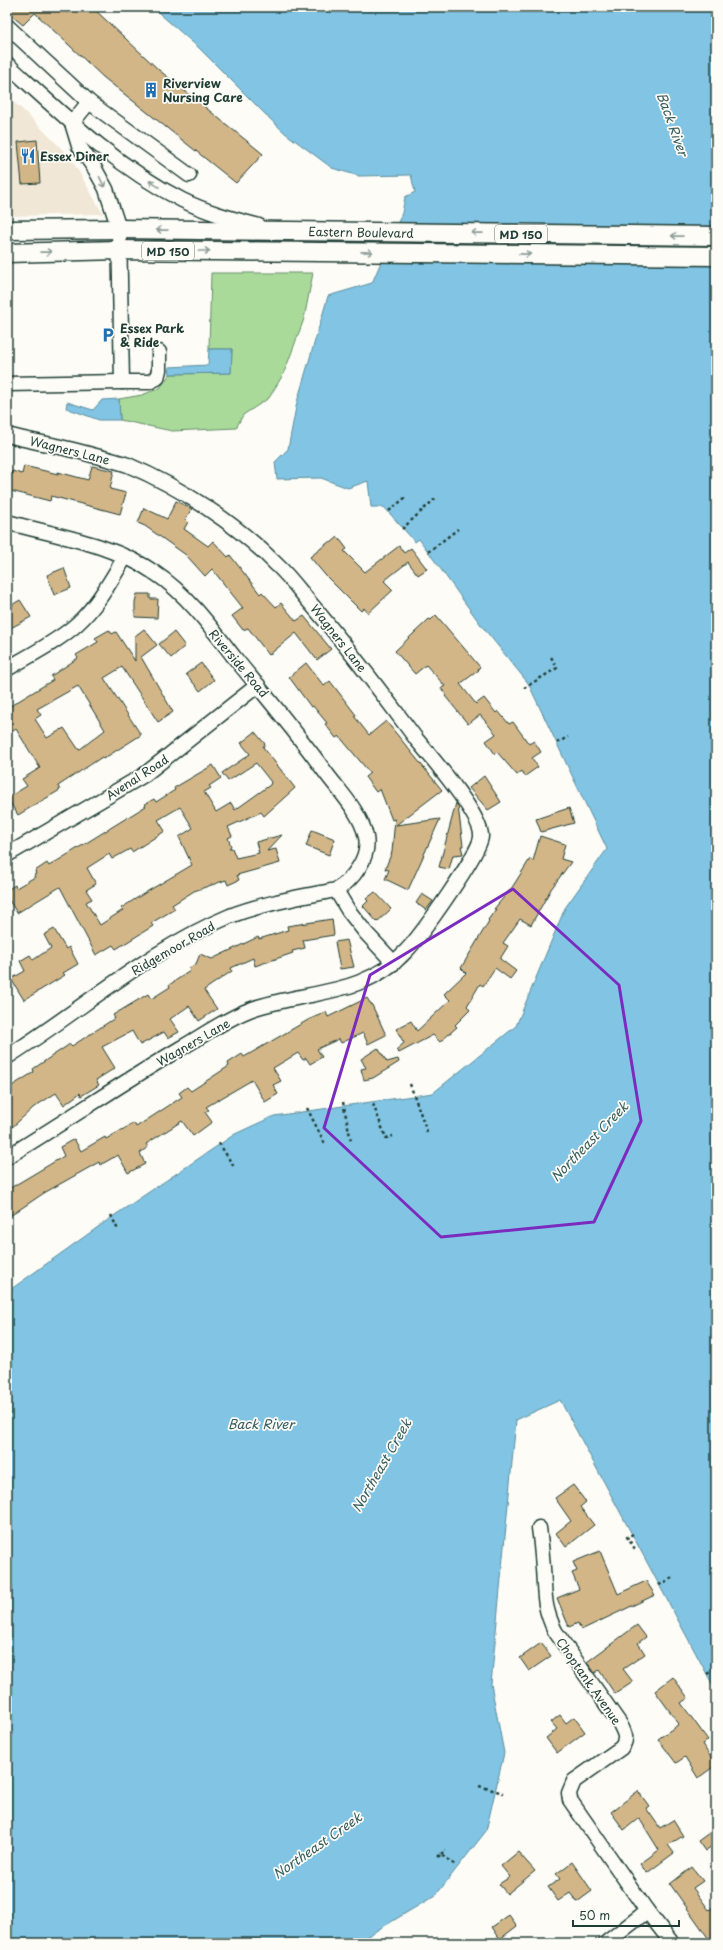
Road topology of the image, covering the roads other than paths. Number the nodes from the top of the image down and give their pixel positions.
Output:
1 (7, 26) edge
2 (9, 71) edge
3 (89, 102) junction
4 (72, 123) junction
5 (189, 176) dead end
6 (119, 229) junction
7 (7, 230) edge
8 (281, 232) junction
9 (716, 236) edge
10 (119, 250) junction
11 (7, 253) edge
12 (716, 256) edge
13 (159, 352) dead end
14 (122, 382) junction
15 (7, 384) edge
16 (7, 435) edge
17 (7, 522) edge
18 (126, 556) junction
19 (7, 669) edge
20 (258, 685) junction
21 (7, 855) edge
22 (336, 890) junction
23 (394, 963) junction
24 (7, 1057) edge
25 (7, 1157) edge
26 (539, 1528) dead end
27 (647, 1911) junction
28 (606, 1943) edge
29 (672, 1943) edge

1 - 3 street
2 - 4 street
3 - 4 street
3 - 5 street
4 -> 6 street
8 -> 4 street
6 - 7 main road, Eastern Boulevard / MD 150
8 -> 6 main road, Eastern Boulevard / MD 150
6 - 10 street
9 -> 8 main road, Eastern Boulevard / MD 150
11 -> 10 main road, Eastern Boulevard / MD 150
10 -> 12 main road, Eastern Boulevard / MD 150
10 - 14 street
13 - 14 street
14 - 15 street
16 - 23 street, Wagners Lane
17 - 18 street, Riverside Road
18 - 19 street
18 - 20 street, Riverside Road
20 - 21 street, Avenal Road
20 - 22 street, Riverside Road
22 - 23 street
22 - 24 street, Ridgemoor Road
23 - 25 street, Wagners Lane
26 - 27 street, Choptank Avenue
27 - 28 street
27 - 29 street, Choptank Avenue

